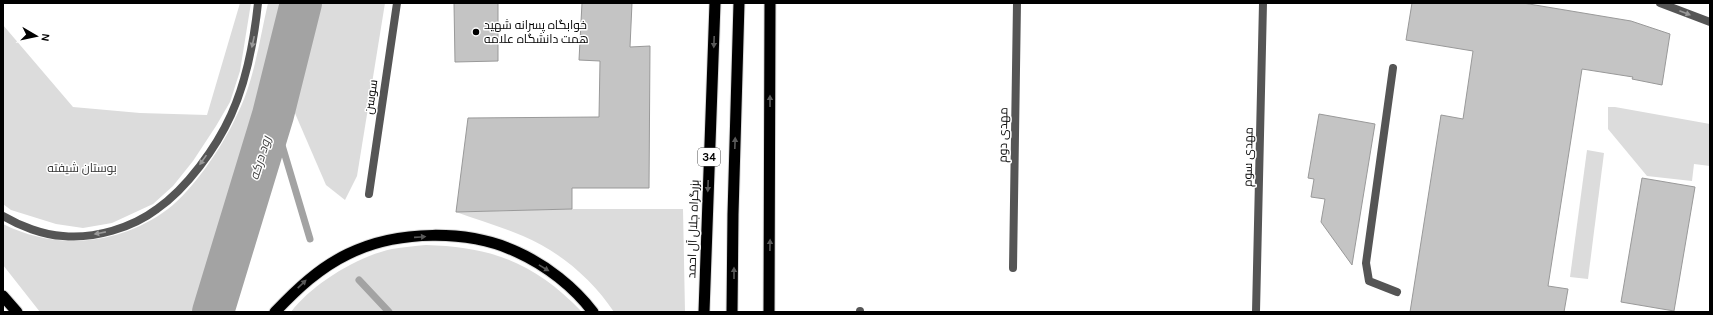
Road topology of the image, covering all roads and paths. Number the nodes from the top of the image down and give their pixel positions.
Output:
1 (258, 3) edge
2 (397, 3) edge
3 (715, 3) edge
4 (739, 3) edge
5 (770, 3) edge
6 (1017, 3) edge
7 (1263, 3) edge
8 (1660, 3) edge
9 (1710, 22) edge
10 (1393, 68) dead end
11 (369, 194) dead end
12 (3, 216) edge
13 (1013, 268) dead end
14 (1396, 292) dead end
15 (3, 296) edge
16 (17, 312) edge
17 (275, 312) edge
18 (593, 312) edge
19 (704, 312) edge
20 (732, 312) edge
21 (769, 312) edge
22 (1256, 312) edge

1 -> 12 street
2 - 11 street, سوسن
3 -> 19 highway, بزرگراه جلال آل احمد / 34
20 -> 4 highway, 34
21 -> 5 highway
6 - 13 street, مهدی دوم
7 - 22 street, مهدی سوم
8 -> 9 street
10 - 14 street
15 - 16 highway
17 -> 18 highway

